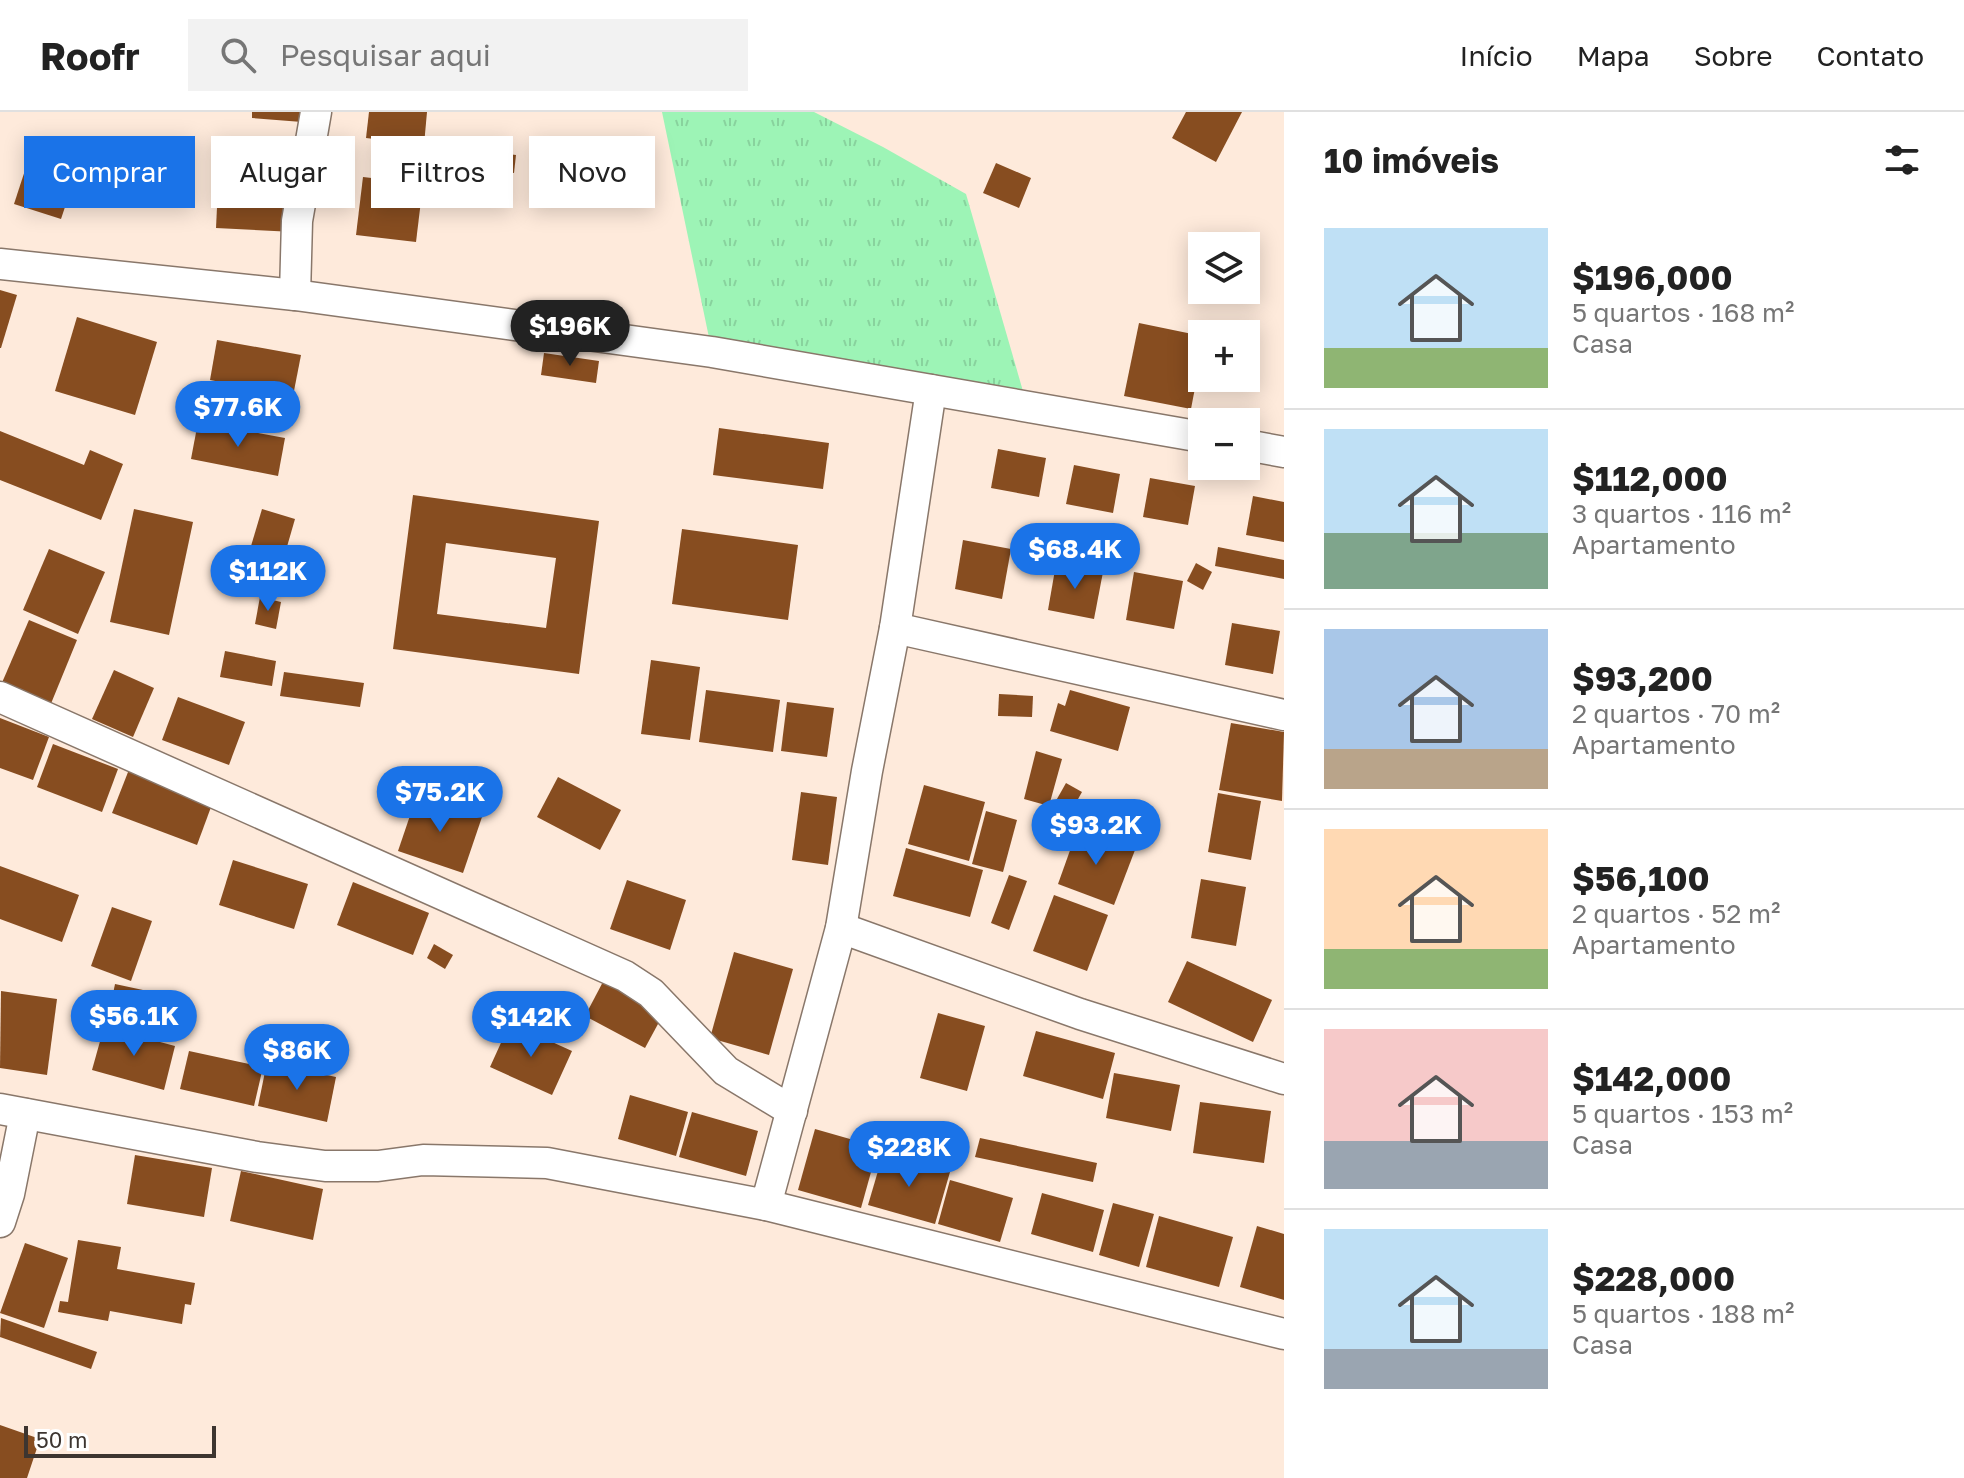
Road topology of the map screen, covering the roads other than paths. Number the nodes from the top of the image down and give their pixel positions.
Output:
1 (316, 112) edge
2 (0, 264) edge
3 (295, 295) junction
4 (931, 390) junction
5 (1188, 435) edge
6 (1260, 448) edge
7 (1284, 452) edge
8 (895, 628) junction
9 (0, 697) edge
10 (1284, 715) edge
11 (841, 928) junction
12 (1284, 1079) edge
13 (12, 1111) edge
14 (792, 1111) junction
15 (766, 1205) junction
16 (0, 1222) edge
17 (1284, 1334) edge

1 - 3 street
2 - 3 street
3 - 4 street
4 - 5 street
4 - 8 street
6 - 7 street
8 - 10 street
8 - 11 street
9 - 14 street
11 - 12 street
11 - 14 street
13 - 15 street
13 - 16 street
14 - 15 street
15 - 17 street

